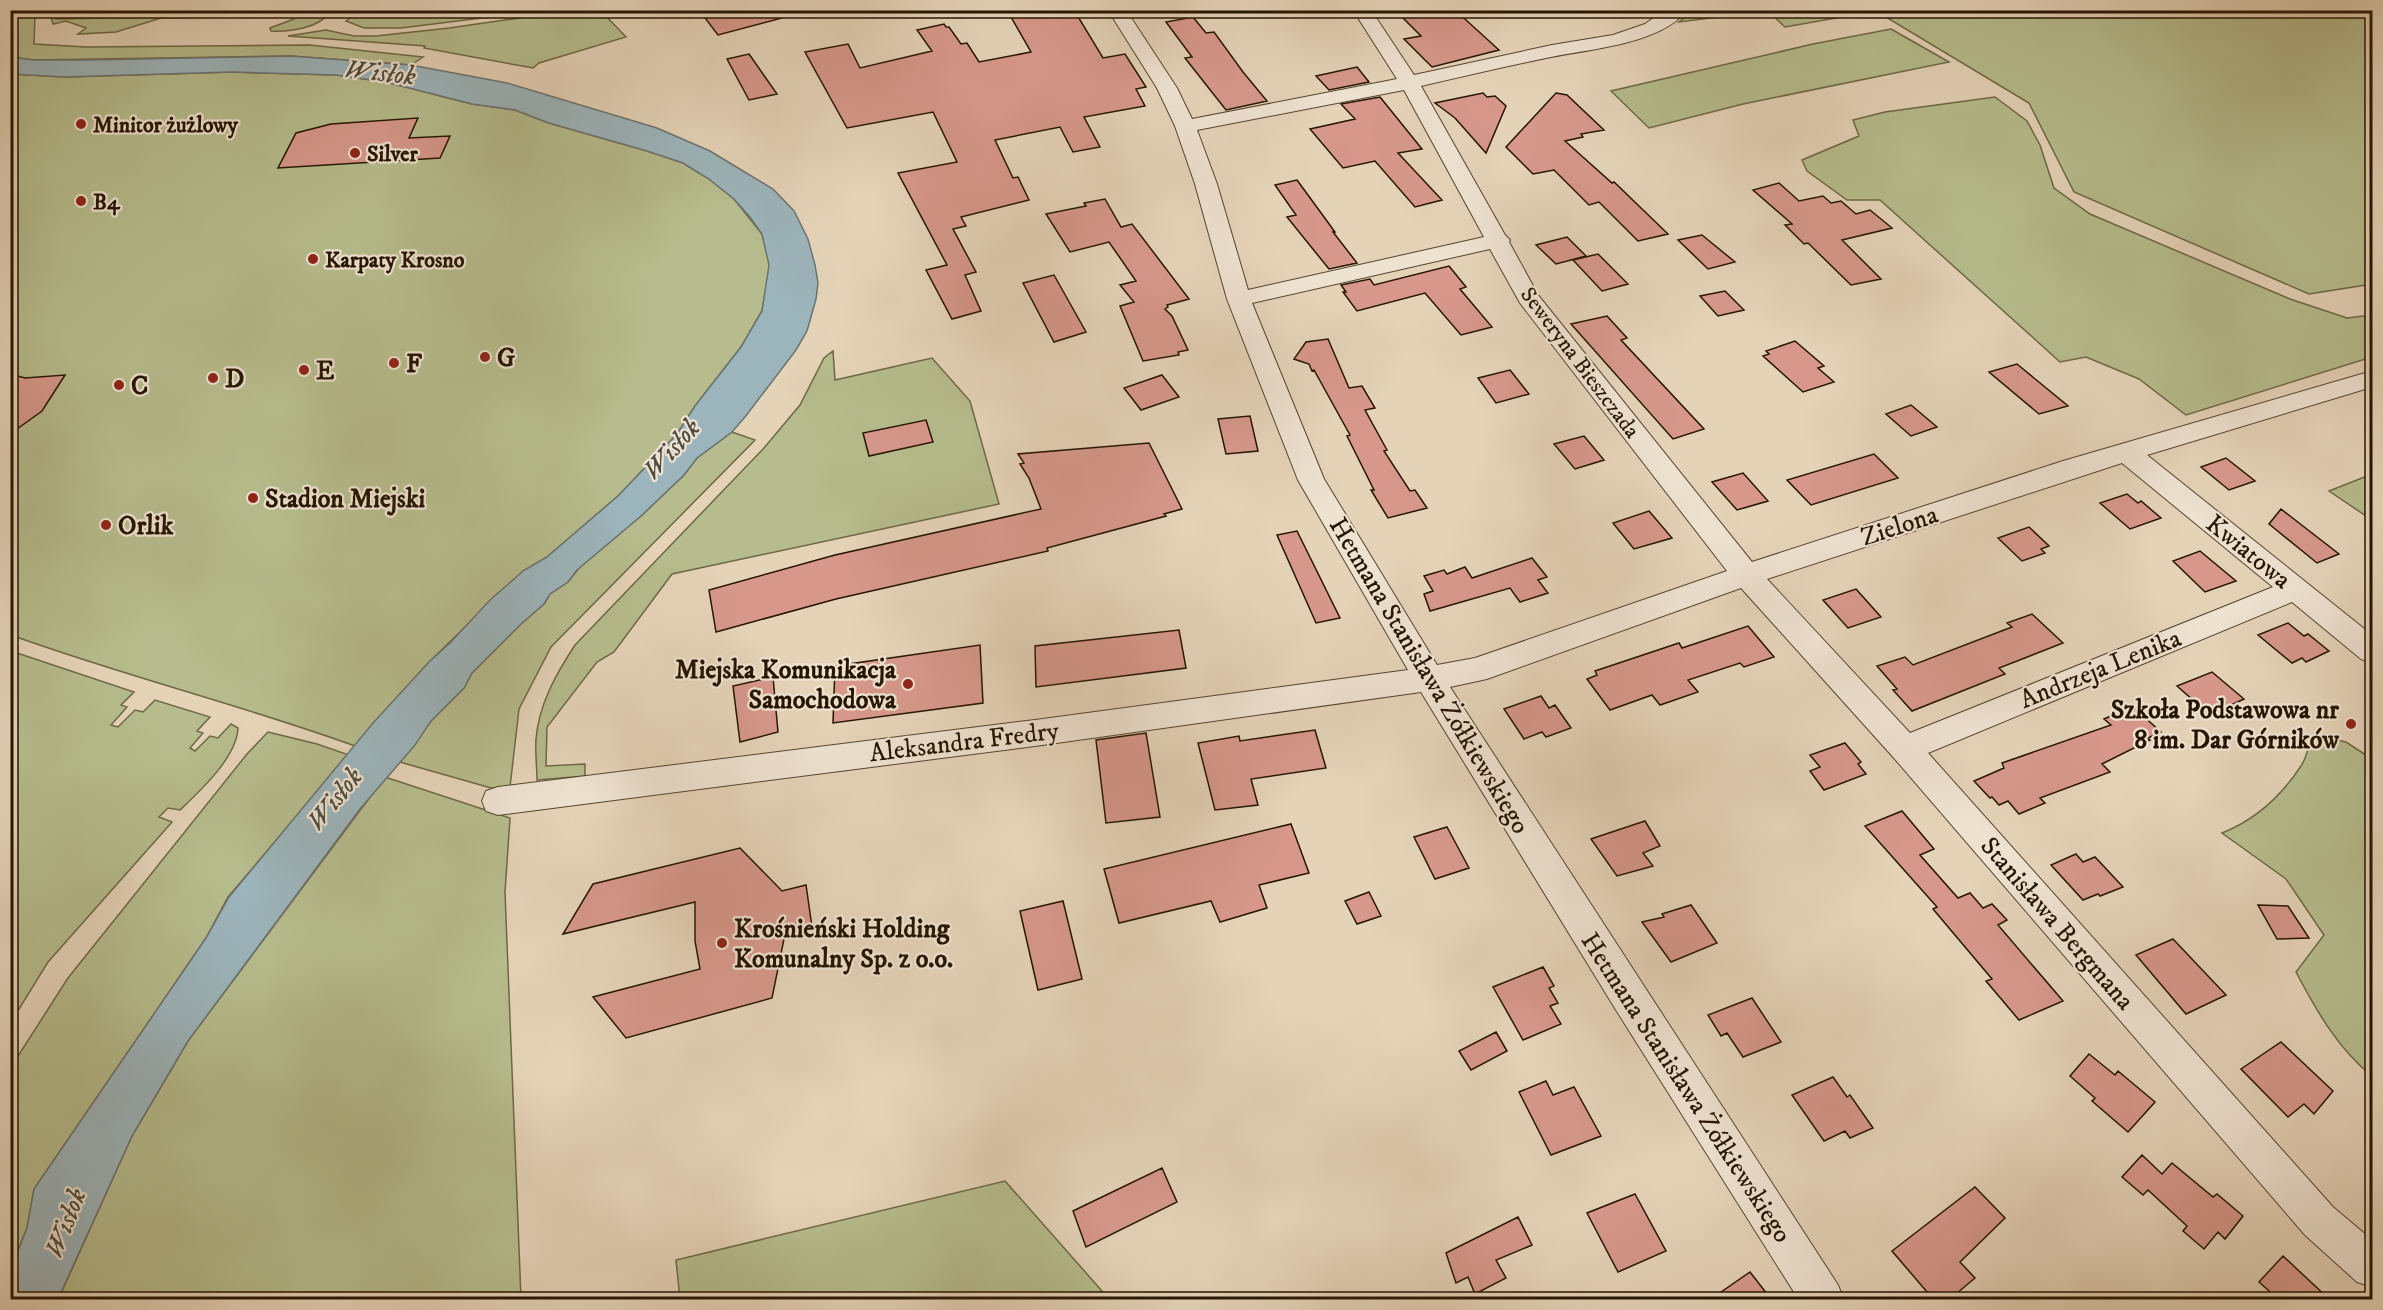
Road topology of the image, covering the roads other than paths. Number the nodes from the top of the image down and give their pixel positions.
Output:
1 (1117, 10) edge
2 (1362, 10) edge
3 (1678, 10) edge
4 (1409, 82) junction
5 (1185, 126) junction
6 (1499, 240) junction
7 (1239, 299) junction
8 (2373, 379) edge
9 (2126, 452) junction
10 (1746, 575) junction
11 (2296, 589) junction
12 (2373, 651) edge
13 (1429, 678) junction
14 (1905, 748) junction
15 (498, 801) dead end
16 (2373, 1267) edge
17 (1823, 1299) edge

1 - 5 street, Hetmana Stanisława Żółkiewskiego
2 - 4 street, Seweryna Bieszczada
3 - 4 street
4 - 5 street
4 - 6 street, Seweryna Bieszczada
5 - 7 street, Hetmana Stanisława Żółkiewskiego
6 - 7 street
6 - 10 street, Seweryna Bieszczada
7 - 13 street, Hetmana Stanisława Żółkiewskiego
8 - 9 street, Zielona
9 - 10 street, Zielona
9 - 11 street, Kwiatowa
10 - 13 street, Zielona
10 - 14 street, Stanisława Bergmana
11 - 12 street, Kwiatowa
11 - 14 street, Andrzeja Lenika
13 - 15 street, Aleksandra Fredry
13 - 17 street, Hetmana Stanisława Żółkiewskiego
14 - 16 street, Stanisława Bergmana

